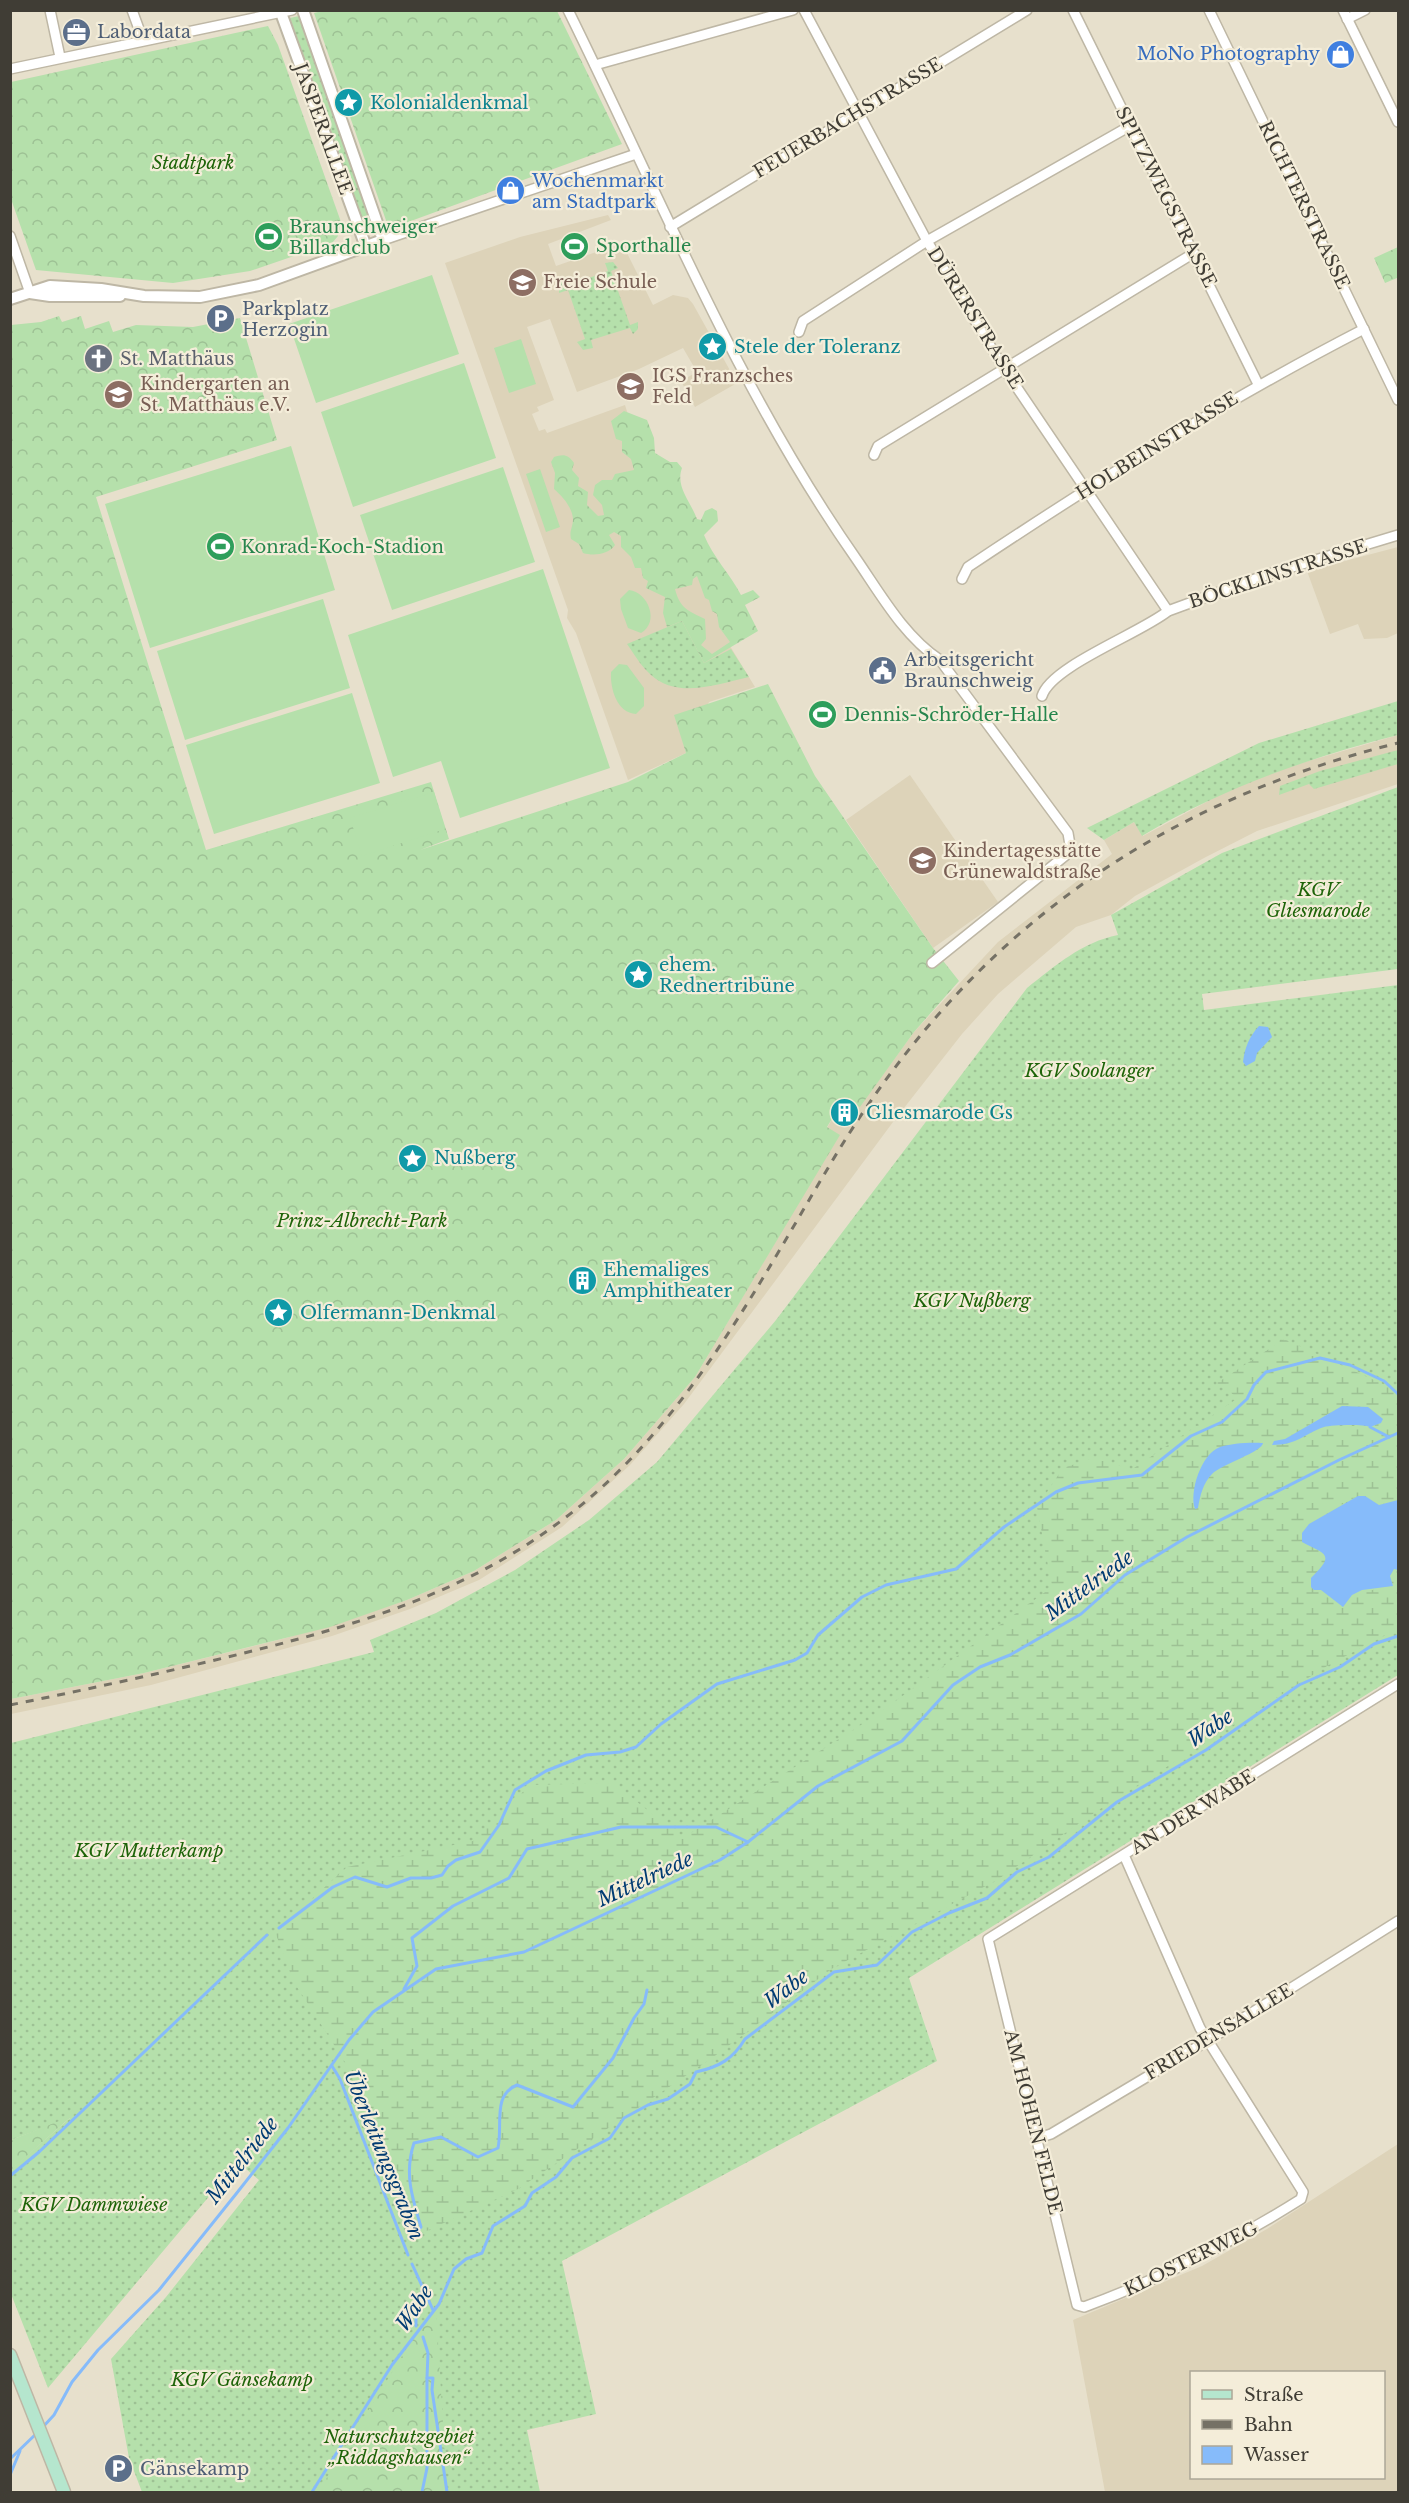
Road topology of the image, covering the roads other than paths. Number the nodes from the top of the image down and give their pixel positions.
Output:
1 (50, 10) edge
2 (132, 10) edge
3 (303, 10) edge
4 (568, 10) edge
5 (792, 10) edge
6 (804, 10) edge
7 (1027, 10) edge
8 (1073, 10) edge
9 (1209, 10) edge
10 (1365, 10) edge
11 (285, 11) edge
12 (1345, 15) edge
13 (143, 40) junction
14 (60, 57) junction
15 (595, 65) junction
16 (10, 69) edge
17 (857, 111) junction
18 (1398, 122) edge
19 (1130, 126) junction
20 (636, 154) junction
21 (670, 227) junction
22 (10, 236) edge
23 (384, 240) junction
24 (927, 241) junction
25 (366, 247) junction
26 (1194, 253) junction
27 (30, 294) junction
28 (10, 299) edge
29 (1364, 329) junction
30 (800, 332) dead end
31 (1003, 367) junction
32 (1258, 384) junction
33 (1398, 400) edge
34 (874, 455) dead end
35 (1086, 489) junction
36 (1398, 535) edge
37 (962, 579) dead end
38 (1168, 611) junction
39 (1042, 696) dead end
40 (932, 963) dead end
41 (1398, 1684) edge
42 (1124, 1855) junction
43 (1398, 1921) edge
44 (988, 1939) joint
45 (1207, 2041) junction
46 (1038, 2138) junction
47 (1077, 2305) joint
48 (10, 2355) edge
49 (63, 2493) edge

1 - 14 street
2 - 13 street
3 - 23 street, JASPERALLEE
4 - 15 street
5 - 15 street
6 - 17 street, DÜRERSTRASSE
7 - 17 street, FEUERBACHSTRASSE
8 - 19 street, SPITZWEGSTRASSE
9 - 29 street, RICHTERSTRASSE
10 - 12 street
11 - 13 street
11 - 25 street, JASPERALLEE
12 - 18 street
13 - 14 street
14 - 16 street
15 - 20 street
17 - 21 street, FEUERBACHSTRASSE
17 - 24 street, DÜRERSTRASSE
19 - 24 street
19 - 26 street, SPITZWEGSTRASSE
20 - 21 street
20 - 23 street
21 - 40 street
22 - 27 street
23 - 25 street
24 - 30 street
24 - 31 street, DÜRERSTRASSE
25 - 27 street
26 - 31 street
26 - 32 street, SPITZWEGSTRASSE
27 - 28 street
29 - 32 street, HOLBEINSTRASSE
29 - 33 street, RICHTERSTRASSE
31 - 34 street
31 - 35 street, DÜRERSTRASSE
32 - 35 street, HOLBEINSTRASSE
35 - 37 street, HOLBEINSTRASSE
35 - 38 street, DÜRERSTRASSE
36 - 38 street, BÖCKLINSTRASSE
38 - 39 street, BÖCKLINSTRASSE
41 - 42 street, AN DER WABE
42 - 44 street, AN DER WABE
42 - 45 street
43 - 45 street, FRIEDENSALLEE
44 - 46 street, AM HOHEN FELDE
45 - 46 street, FRIEDENSALLEE
45 - 47 street, KLOSTERWEG
46 - 47 street, AM HOHEN FELDE
48 - 49 main road

